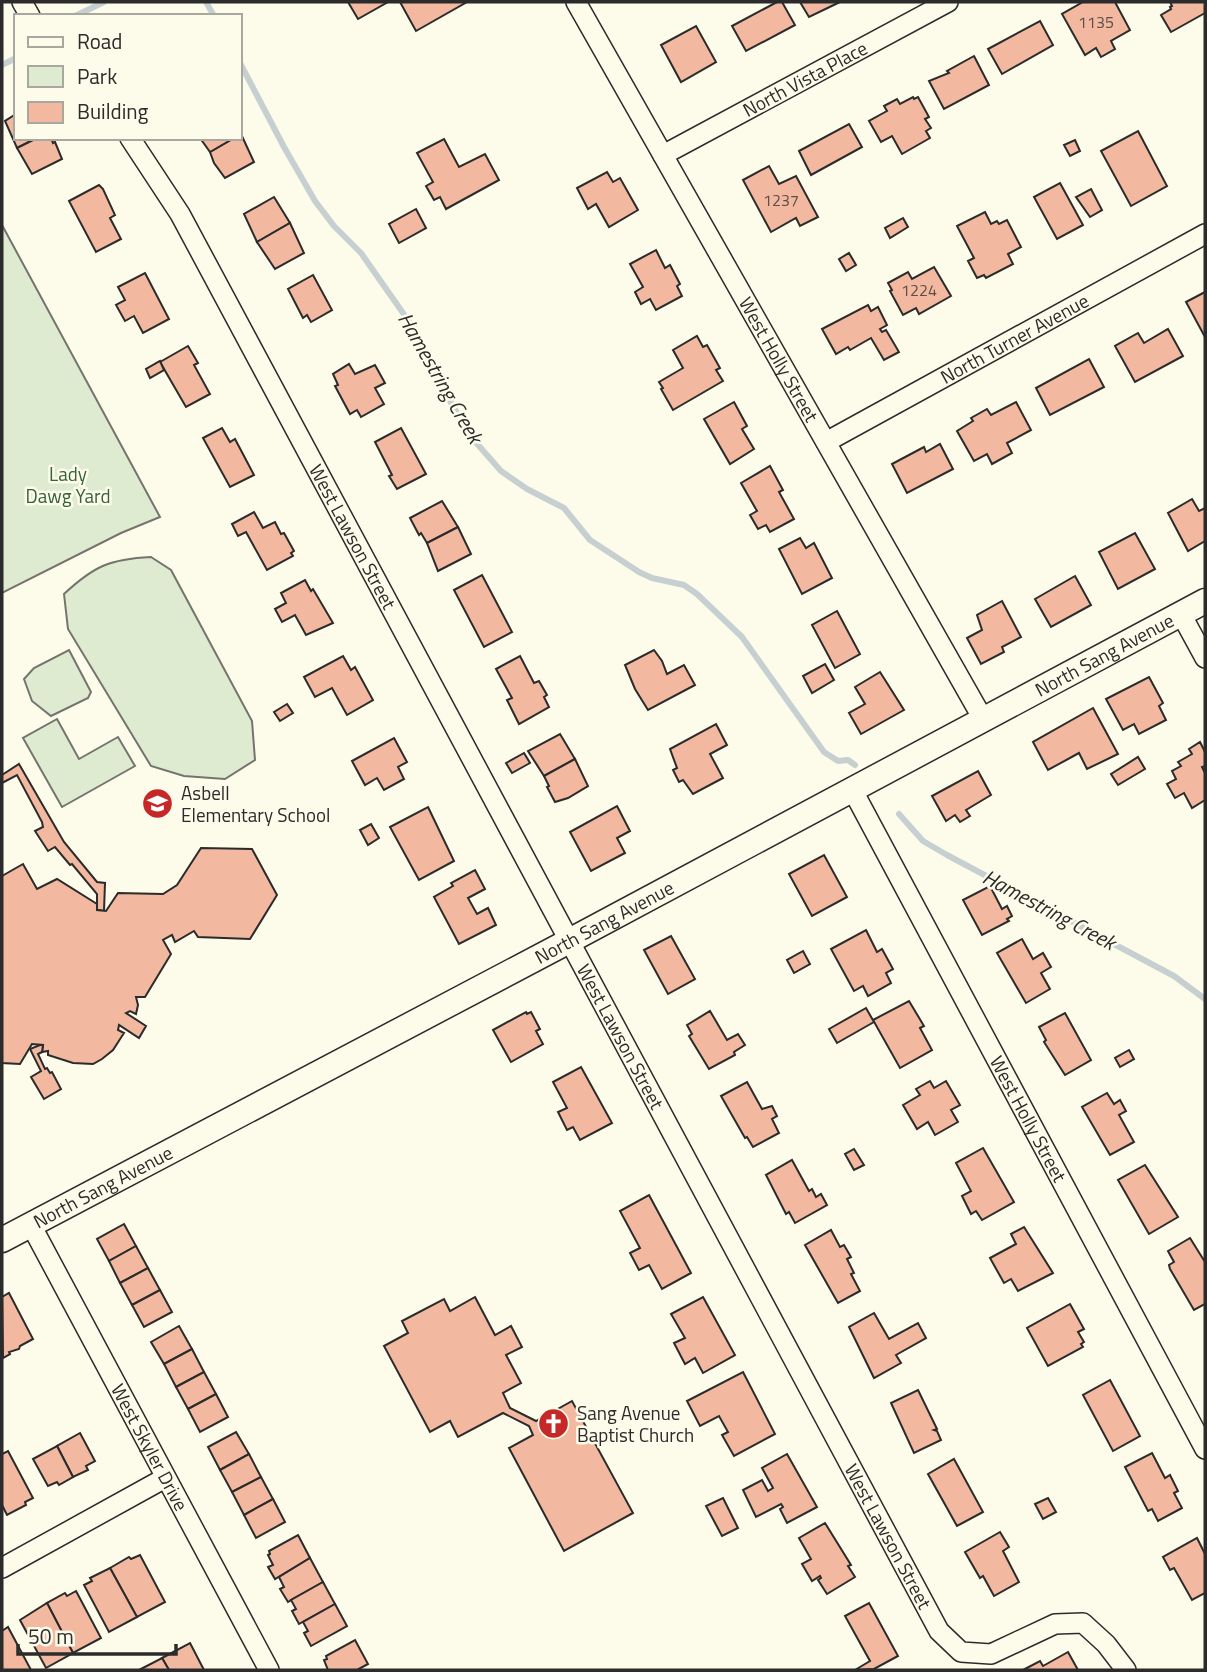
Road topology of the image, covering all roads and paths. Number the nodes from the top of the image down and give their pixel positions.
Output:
1 (576, 2) edge
2 (948, 2) edge
3 (131, 140) edge
4 (663, 156) junction
5 (1205, 234) edge
6 (826, 442) junction
7 (1205, 601) edge
8 (1181, 614) junction
9 (1205, 659) edge
10 (983, 719) junction
11 (852, 789) junction
12 (571, 940) junction
13 (31, 1225) junction
14 (2, 1240) edge
15 (1205, 1449) edge
16 (165, 1478) junction
17 (2, 1568) edge
18 (269, 1670) edge
19 (1126, 1670) edge

1 - 4 street, West Holly Street
2 - 4 street, North Vista Place
3 - 12 street, West Lawson Street
4 - 6 street, West Holly Street
5 - 6 street, North Turner Avenue
6 - 10 street, West Holly Street
7 - 8 street, North Sang Avenue
8 - 9 street
8 - 10 street, North Sang Avenue
10 - 11 street, North Sang Avenue
11 - 12 street, North Sang Avenue
11 - 15 street, West Holly Street
12 - 13 street, North Sang Avenue
12 - 19 street, West Lawson Street
13 - 14 street, North Sang Avenue
13 - 16 street, West Skyler Drive
16 - 17 street
16 - 18 street, West Skyler Drive

